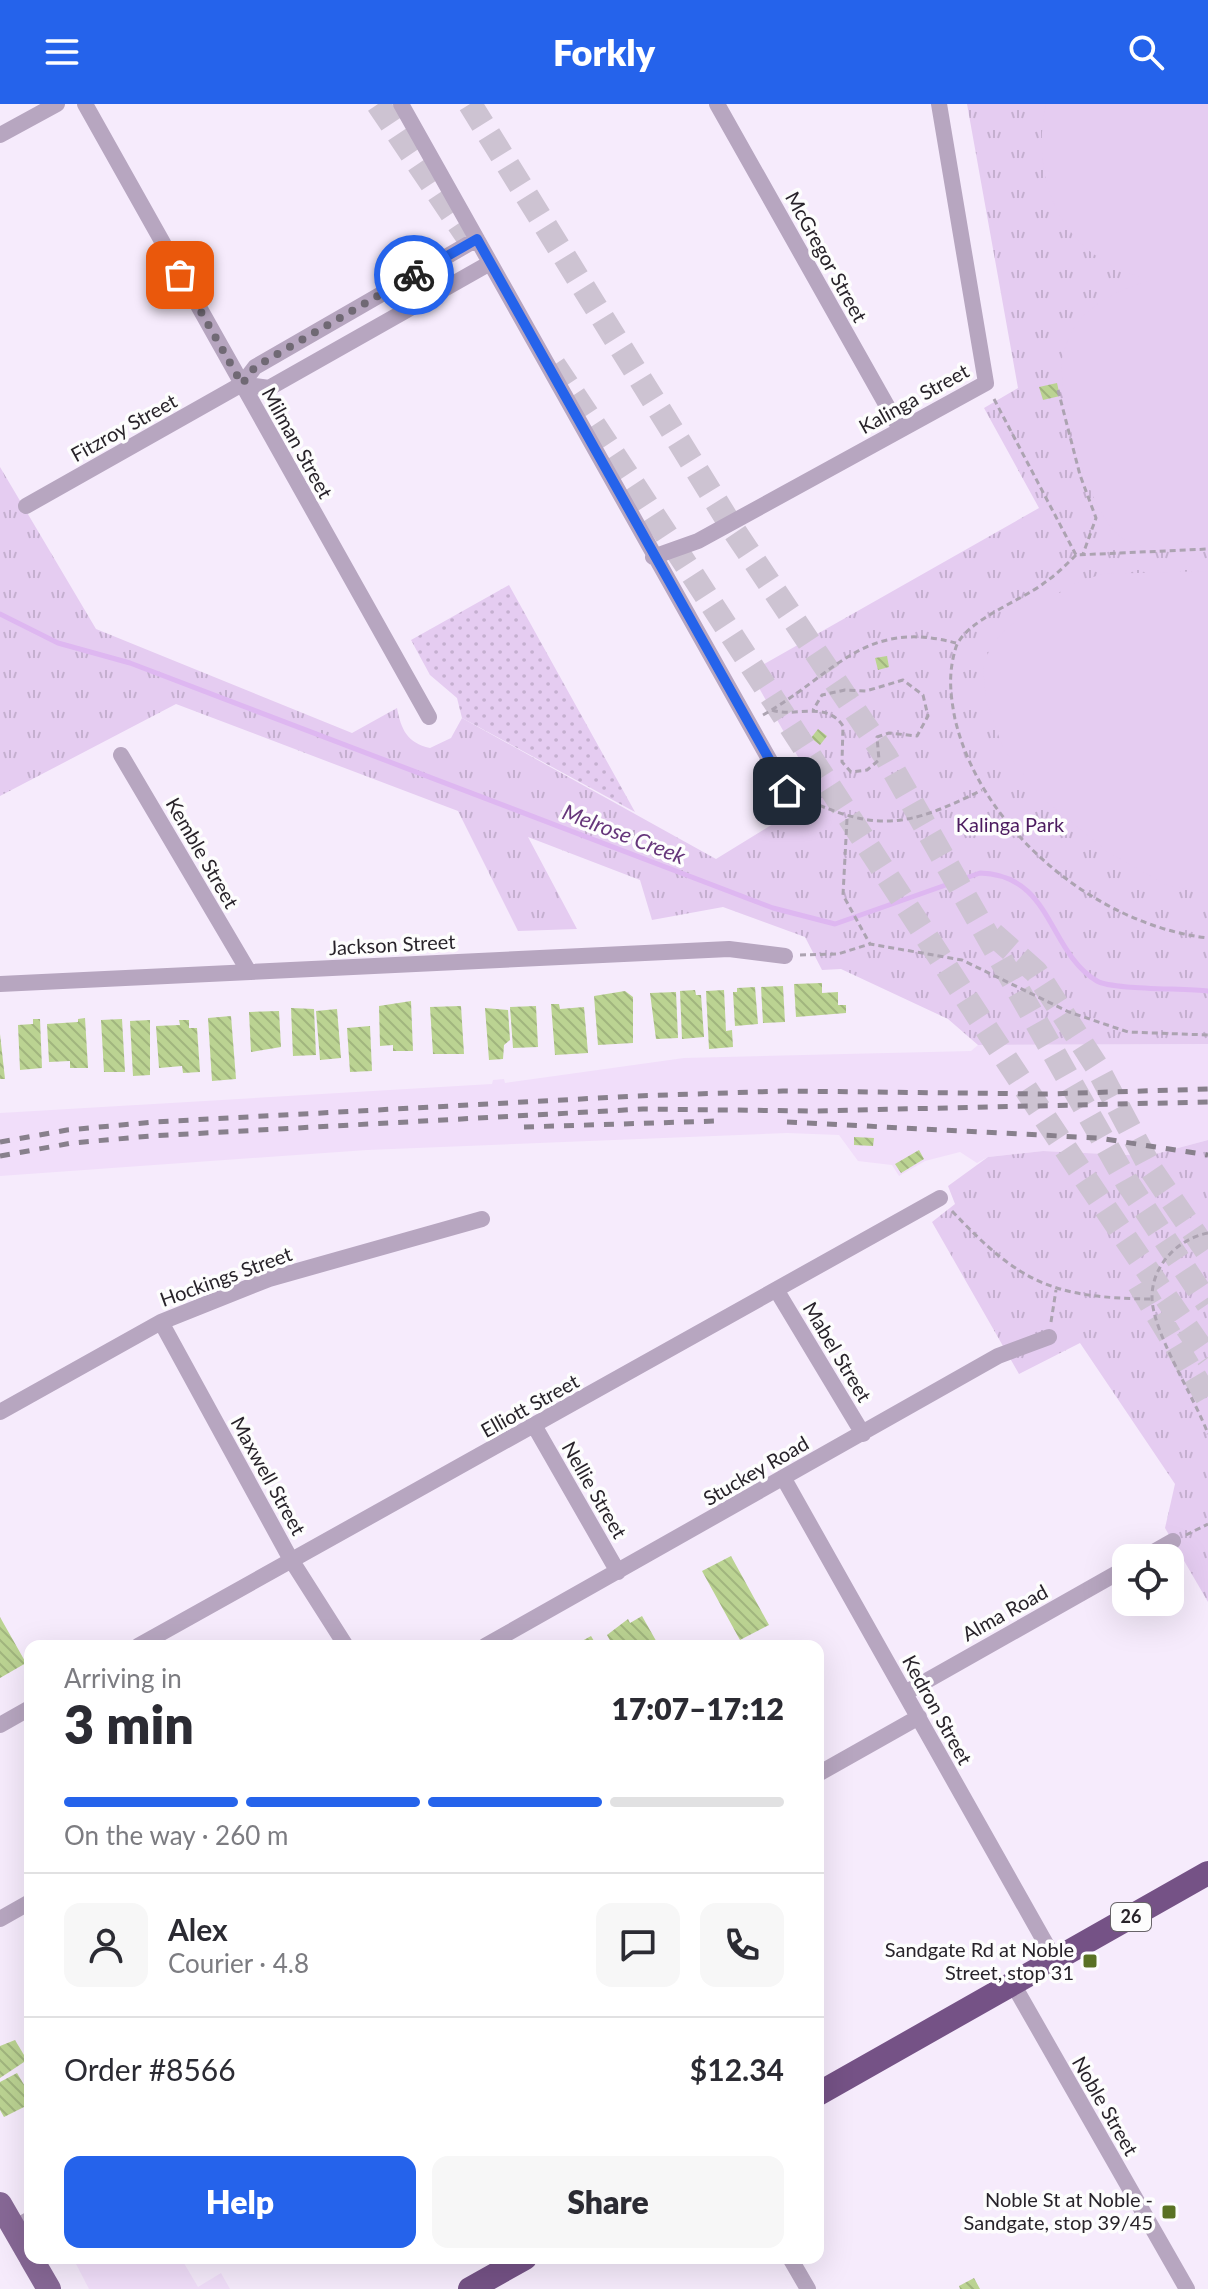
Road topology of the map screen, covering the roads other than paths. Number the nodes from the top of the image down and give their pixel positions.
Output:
1 (57, 104) edge
2 (85, 104) edge
3 (401, 104) edge
4 (717, 104) edge
5 (939, 104) edge
6 (0, 135) edge
7 (477, 239) junction
8 (490, 263) junction
9 (242, 384) junction
10 (900, 429) junction
11 (26, 506) dead end
12 (653, 557) junction
13 (429, 717) dead end
14 (121, 755) dead end
15 (787, 791) road end
16 (785, 956) road end
17 (249, 972) junction
18 (0, 984) edge
19 (940, 1198) road end
20 (482, 1219) dead end
21 (777, 1291) junction
22 (161, 1322) junction
23 (1049, 1337) road end
24 (0, 1412) edge
25 (535, 1427) junction
26 (863, 1434) junction
27 (784, 1479) junction
28 (1173, 1541) road end
29 (1168, 1544) edge
30 (290, 1558) junction
31 (618, 1572) junction
32 (1112, 1576) edge
33 (148, 1640) edge
34 (342, 1640) edge
35 (496, 1640) edge
36 (905, 1693) junction
37 (24, 1711) edge
38 (919, 1717) junction
39 (0, 1725) edge
40 (824, 1771) edge
41 (1208, 1873) edge
42 (24, 1905) edge
43 (0, 1919) edge
44 (1055, 1960) junction
45 (1013, 1984) junction
46 (824, 2091) edge
47 (0, 2204) edge
48 (22, 2224) edge
49 (35, 2264) edge
50 (514, 2264) edge
51 (793, 2264) edge
52 (49, 2289) edge
53 (470, 2289) edge
54 (808, 2289) edge
55 (1187, 2289) edge

1 - 6 street
2 - 9 street, Milman Street
3 - 7 street
4 - 10 street, McGregor Street
5 - 10 street, Kalinga Street
7 - 8 street
7 - 9 street, Fitzroy Street
8 - 9 street, Fitzroy Street
8 - 12 street
9 - 11 street, Fitzroy Street
9 - 13 street, Milman Street
10 - 12 street, Kalinga Street
12 - 15 street
14 - 17 street, Kemble Street
16 - 17 street, Jackson Street
17 - 18 street, Jackson Street
19 - 21 street, Elliott Street
20 - 22 street, Hockings Street
21 - 25 street, Elliott Street
21 - 26 street, Mabel Street
22 - 24 street, Hockings Street
22 - 30 street, Maxwell Street
23 - 26 street, Stuckey Road
25 - 30 street, Elliott Street
25 - 31 street, Nellie Street
26 - 27 street, Stuckey Road
27 - 31 street, Stuckey Road
27 - 36 street, Kedron Street
28 - 29 street
30 - 33 street, Elliott Street
30 - 34 street, Maxwell Street
31 - 35 street, Stuckey Road
32 - 36 street, Alma Road
36 - 38 street, Kedron Street
37 - 39 street
38 - 40 street
38 - 44 street, Kedron Street
41 - 44 highway, 26
42 - 43 street
44 - 45 highway, 26
45 - 46 highway, 26
45 - 55 street, Noble Street
47 - 48 main road
49 - 52 main road
50 - 53 highway
51 - 54 street

